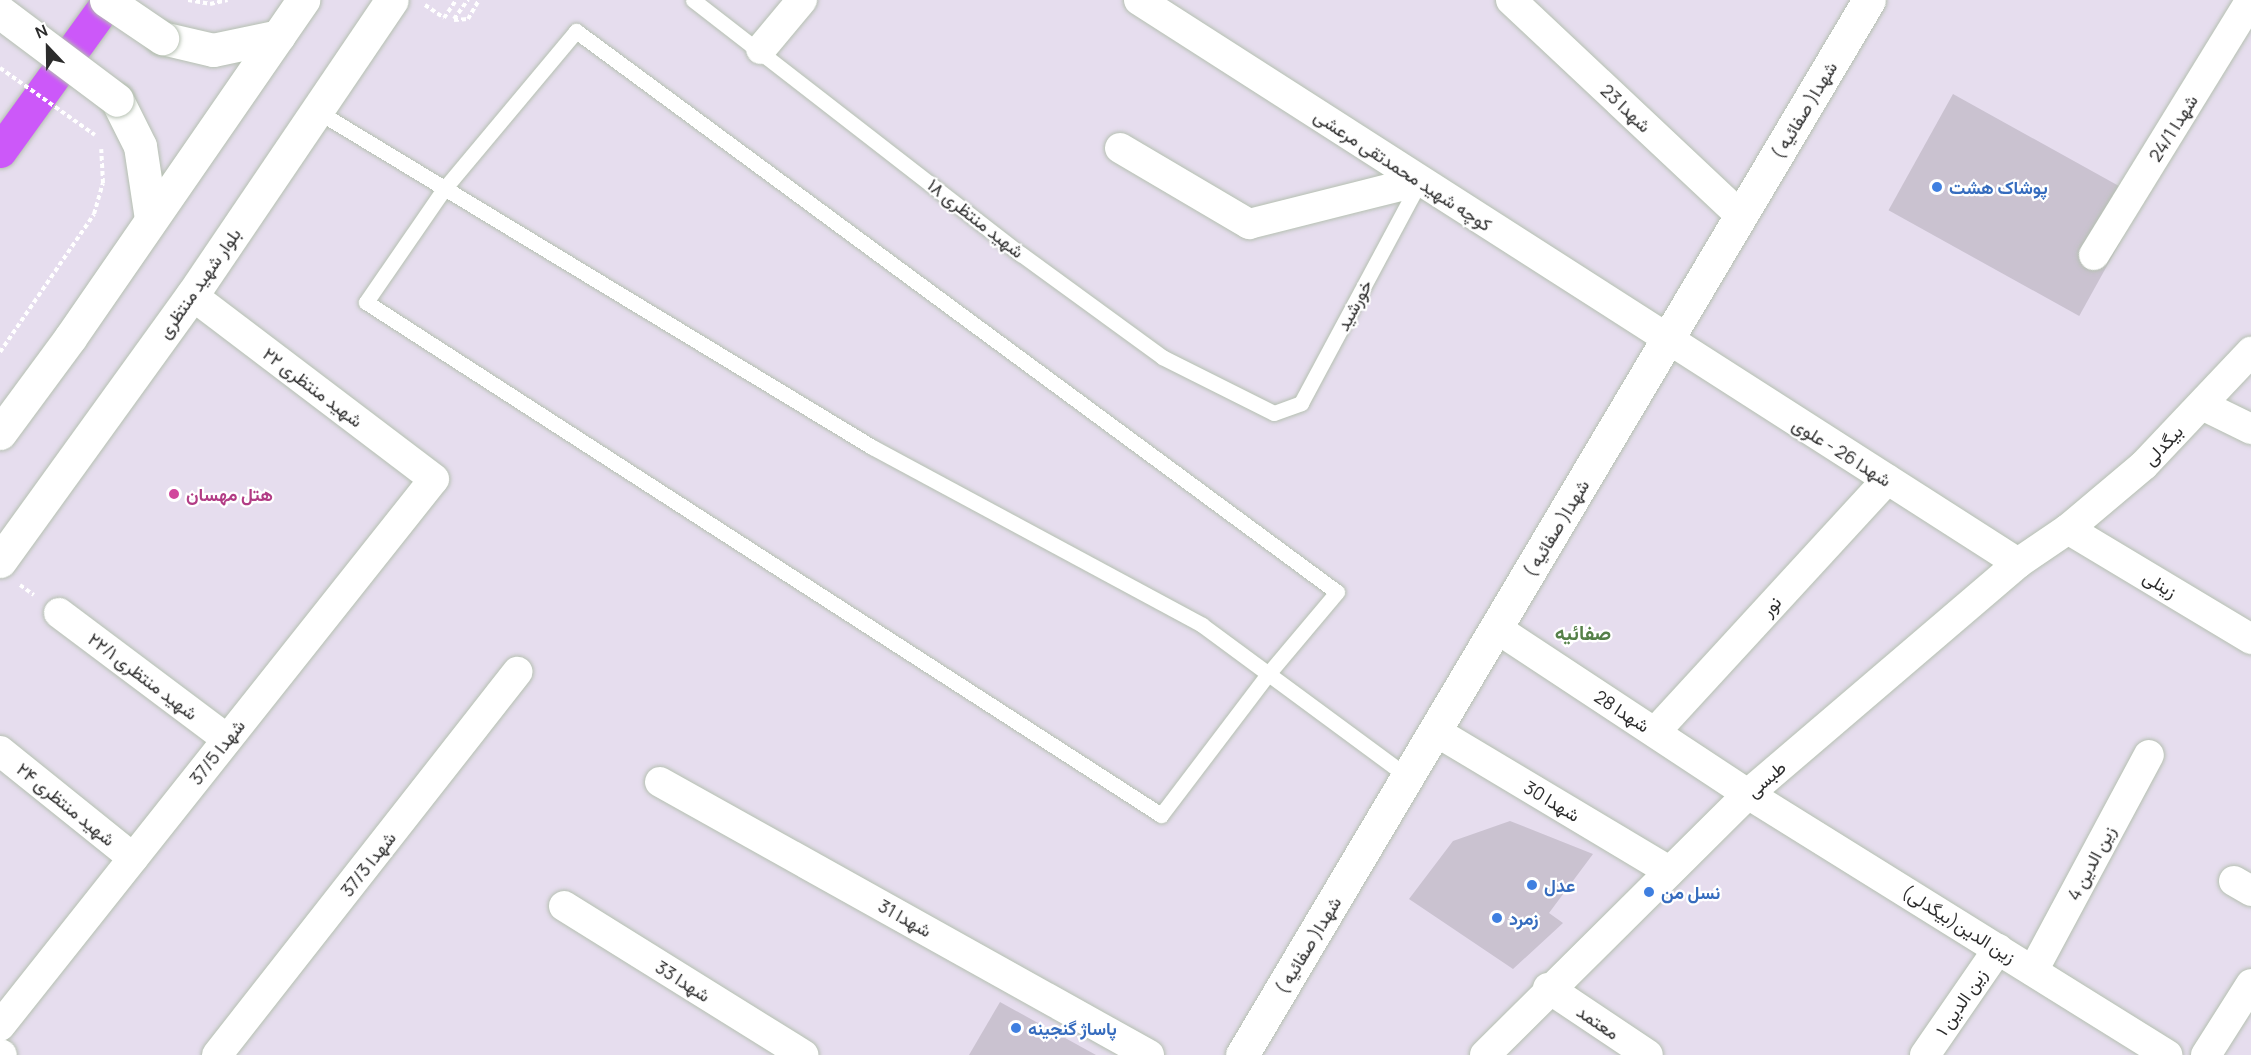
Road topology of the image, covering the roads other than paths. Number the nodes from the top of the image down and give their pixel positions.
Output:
1 (108, 0) edge
2 (303, 0) edge
3 (392, 0) edge
4 (693, 0) edge
5 (802, 0) edge
6 (1139, 0) edge
7 (1510, 0) edge
8 (1869, 0) edge
9 (2251, 0) edge
10 (0, 12) edge
11 (279, 36) junction
12 (761, 50) junction
13 (317, 111) junction
14 (1120, 148) dead end
15 (0, 151) edge
16 (1420, 182) junction
17 (444, 189) junction
18 (1741, 216) junction
19 (151, 219) junction
20 (2094, 255) dead end
21 (192, 295) junction
22 (1667, 340) junction
23 (2251, 352) edge
24 (2202, 405) junction
25 (1274, 413) joint
26 (2251, 429) edge
27 (0, 433) edge
28 (434, 479) joint
29 (1887, 480) junction
30 (2068, 529) junction
31 (2018, 563) junction
32 (8, 572) edge
33 (59, 613) road end
34 (1496, 628) junction
35 (2251, 639) edge
36 (517, 672) dead end
37 (1268, 674) junction
38 (1435, 731) junction
39 (1655, 732) junction
40 (227, 739) junction
41 (0, 751) edge
42 (2149, 755) dead end
43 (1408, 777) junction
44 (660, 782) dead end
45 (1748, 794) junction
46 (133, 858) junction
47 (1669, 872) junction
48 (564, 906) dead end
49 (1998, 949) junction
50 (2033, 971) junction
51 (2251, 984) edge
52 (1548, 988) junction
53 (0, 1026) edge
54 (2160, 1053) edge
55 (217, 1055) edge
56 (802, 1055) edge
57 (1149, 1055) edge
58 (1242, 1055) edge
59 (1485, 1055) edge
60 (1648, 1055) edge
61 (1925, 1055) edge
62 (2206, 1055) edge

1 - 11 main road, bridge
1 - 15 main road
2 - 11 main road
3 - 13 main road, بلوار شهید منتظری
4 - 12 lane, شهید منتظری ۱۸
5 - 12 street
6 - 16 street, کوچه شهید محمدتقی مرعشی
7 - 18 street, شهدا 23
8 - 18 main road, شهدا( صفائیه )
9 - 20 street, شهدا 24/1
10 - 19 main road, bridge
11 - 19 main road
12 - 25 lane, شهید منتظری ۱۸
13 - 17 lane
13 - 21 main road, بلوار شهید منتظری
14 - 16 street
16 - 22 street, کوچه شهید محمدتقی مرعشی
16 - 25 lane, خورشید
17 - 37 lane
17 - 37 lane
17 - 37 lane
18 - 22 main road, شهدا( صفائیه )
19 - 27 main road
21 - 28 street, شهید منتظری ۲۲
21 - 32 main road, بلوار شهید منتظری
22 - 29 street, شهدا 26 - علوی
22 - 34 main road, شهدا( صفائیه )
23 - 24 street, بیگدلی
24 - 26 street
24 - 30 street, بیگدلی
28 - 40 street, شهدا 37/5
29 - 31 street, شهدا 26 - علوی
29 - 39 street, نور
30 - 31 street, طبسی
30 - 35 street, زینلی
31 - 45 street, طبسی
33 - 40 street, شهید منتظری ۲۲/۱
34 - 38 main road, شهدا( صفائیه )
34 - 39 street, شهدا 28
36 - 55 street, شهدا 37/3
37 - 43 lane
38 - 43 main road, شهدا( صفائیه )
38 - 47 street, شهدا 30
39 - 45 street, شهدا 28
40 - 46 street, شهدا 37/5
41 - 46 street, شهید منتظری ۲۴
42 - 50 street, زین الدین 4
43 - 58 main road, شهدا( صفائیه )
44 - 57 street, شهدا 31
45 - 47 street, طبسی
45 - 49 street, زین الدین(بیگدلی)
46 - 53 street, شهدا 37/5
47 - 52 street, طبسی
48 - 56 street, شهدا 33
49 - 50 street, زین الدین(بیگدلی)
49 - 61 street, زین الدین ۱
50 - 54 street, زین الدین(بیگدلی)
51 - 62 street
52 - 59 street, طبسی
52 - 60 street, معتمد

